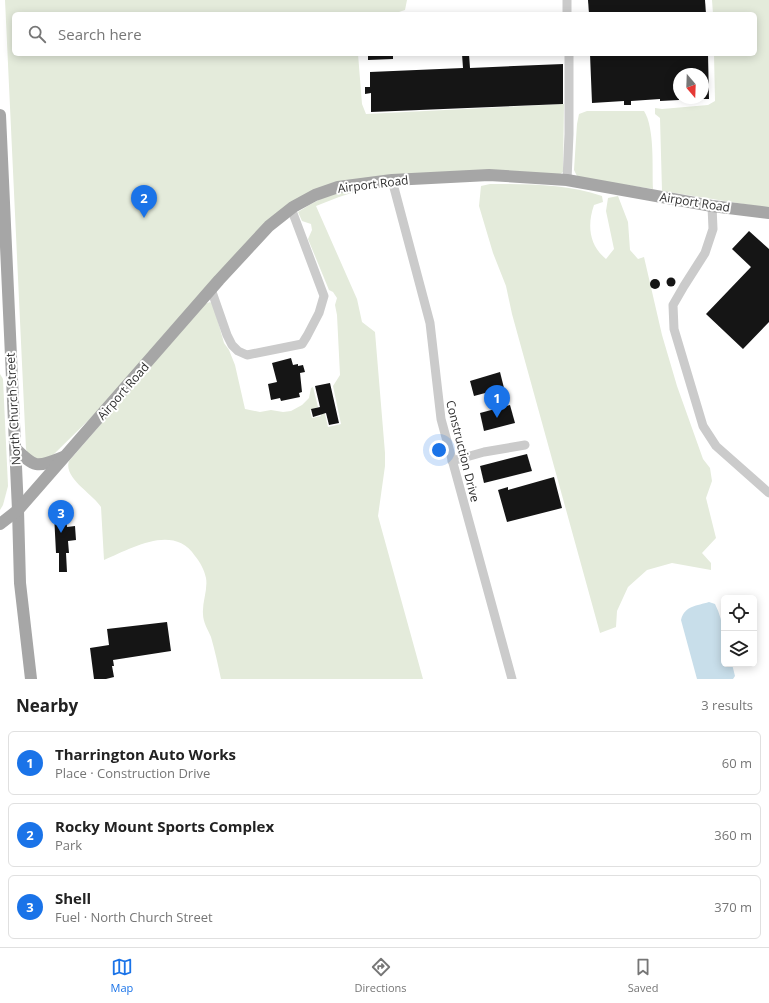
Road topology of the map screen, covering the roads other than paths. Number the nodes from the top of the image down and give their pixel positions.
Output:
1 (567, 0) edge
2 (567, 12) edge
3 (569, 56) edge
4 (0, 115) edge
5 (1, 165) edge
6 (392, 180) junction
7 (567, 180) junction
8 (712, 206) junction
9 (291, 208) junction
10 (769, 213) edge
11 (3, 227) edge
12 (211, 289) junction
13 (525, 445) dead end
14 (15, 448) junction
15 (66, 456) junction
16 (452, 461) junction
17 (769, 493) edge
18 (18, 510) junction
19 (0, 524) edge
20 (31, 679) edge
21 (512, 679) edge

1 - 2 street
3 - 7 street
4 - 5 main road, North Church Street
5 - 11 main road, North Church Street
6 - 7 main road, Airport Road
6 - 9 main road, Airport Road
6 - 16 street, Construction Drive
7 - 8 main road, Airport Road
8 - 10 main road, Airport Road
8 - 17 street
9 - 12 main road, Airport Road
9 - 12 street
11 - 14 main road, North Church Street
12 - 15 main road, Airport Road
13 - 16 street
14 - 15 main road
14 - 18 main road, North Church Street
15 - 18 main road, Airport Road
16 - 21 street, Construction Drive
18 - 19 main road, Airport Road
18 - 20 main road, North Church Street

